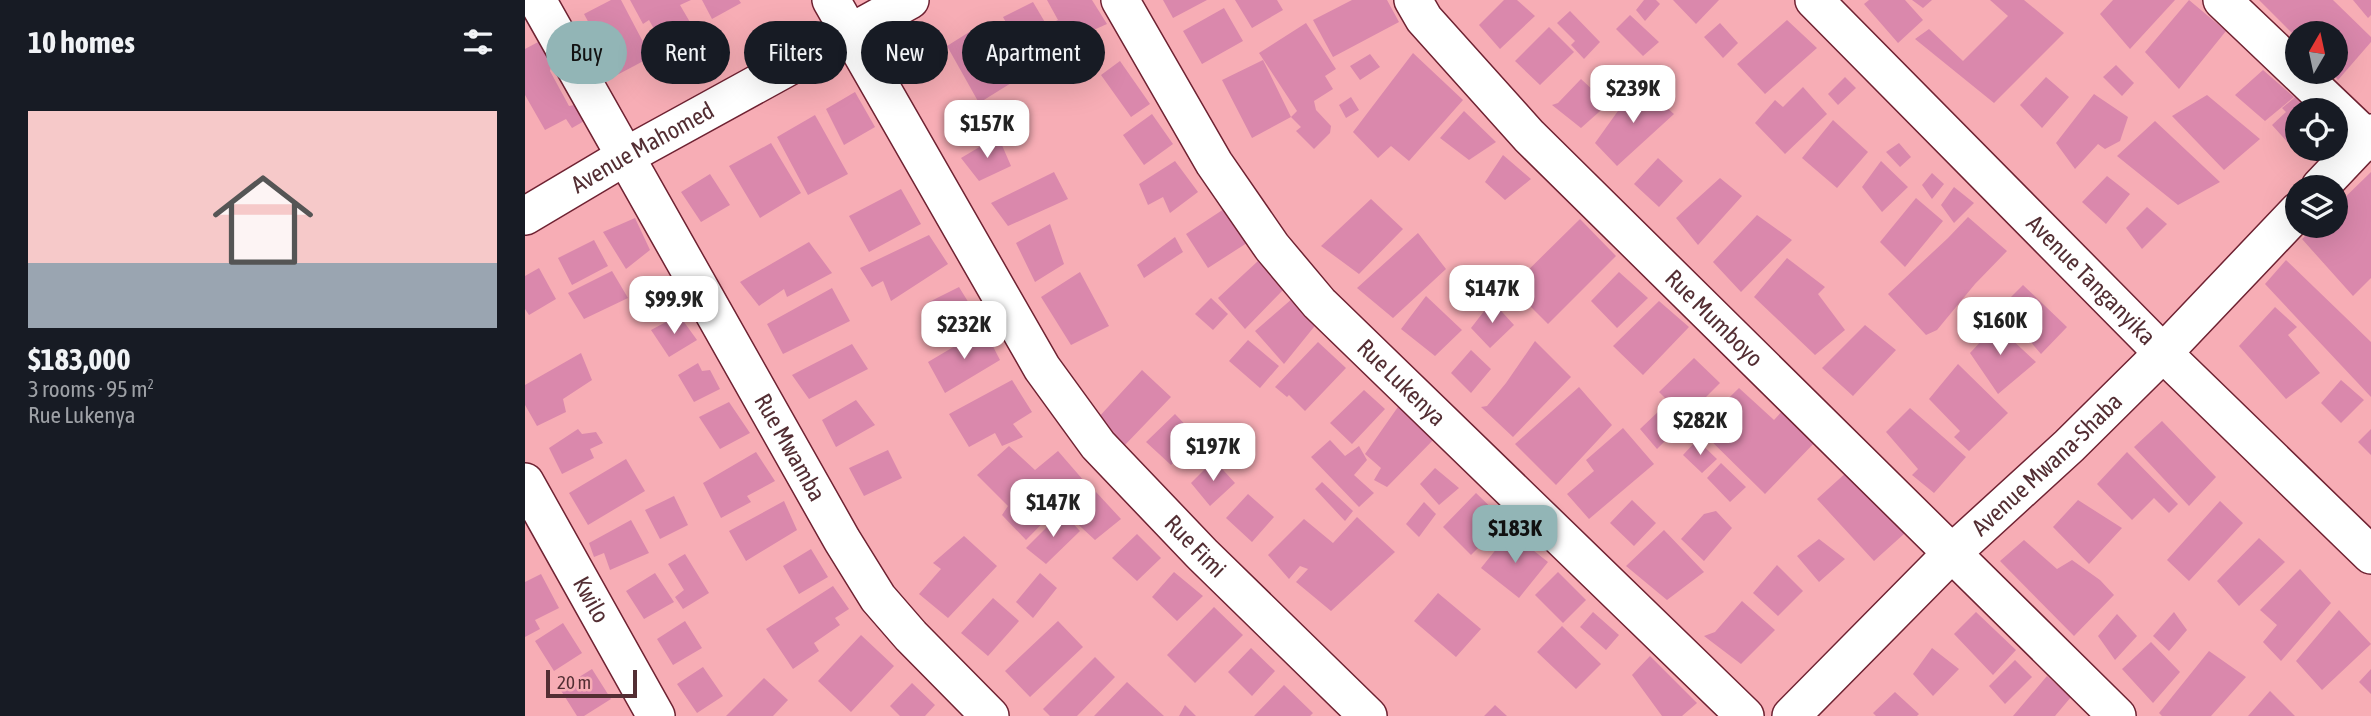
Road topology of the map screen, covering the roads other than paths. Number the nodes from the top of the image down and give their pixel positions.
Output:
1 (537, 0) edge
2 (831, 0) edge
3 (911, 0) edge
4 (1120, 0) edge
5 (1413, 0) edge
6 (1814, 0) edge
7 (2222, 0) edge
8 (850, 33) junction
9 (2370, 137) edge
10 (626, 156) junction
11 (2332, 175) edge
12 (525, 216) edge
13 (2285, 225) edge
14 (2163, 354) junction
15 (525, 482) edge
16 (1952, 553) junction
17 (2371, 555) edge
18 (656, 716) edge
19 (990, 716) edge
20 (1368, 716) edge
21 (1745, 716) edge
22 (1791, 716) edge
23 (2117, 716) edge

1 - 10 street, Rue Mwamba
2 - 8 street, Rue Fimi
3 - 8 street, Avenue Mahomed
4 - 21 street, Rue Lukenya
5 - 16 street, Rue Mumboyo
6 - 14 street, Avenue Tanganyika
7 - 9 street
8 - 10 street, Avenue Mahomed
8 - 20 street, Rue Fimi
9 - 11 street
10 - 12 street, Avenue Mahomed
10 - 19 street, Rue Mwamba
13 - 14 street, Avenue Mwana-Shaba
14 - 16 street, Avenue Mwana-Shaba
14 - 17 street, Avenue Tanganyika
15 - 18 street, Kwilo
16 - 22 street, Avenue Mwana-Shaba
16 - 23 street, Rue Mumboyo

